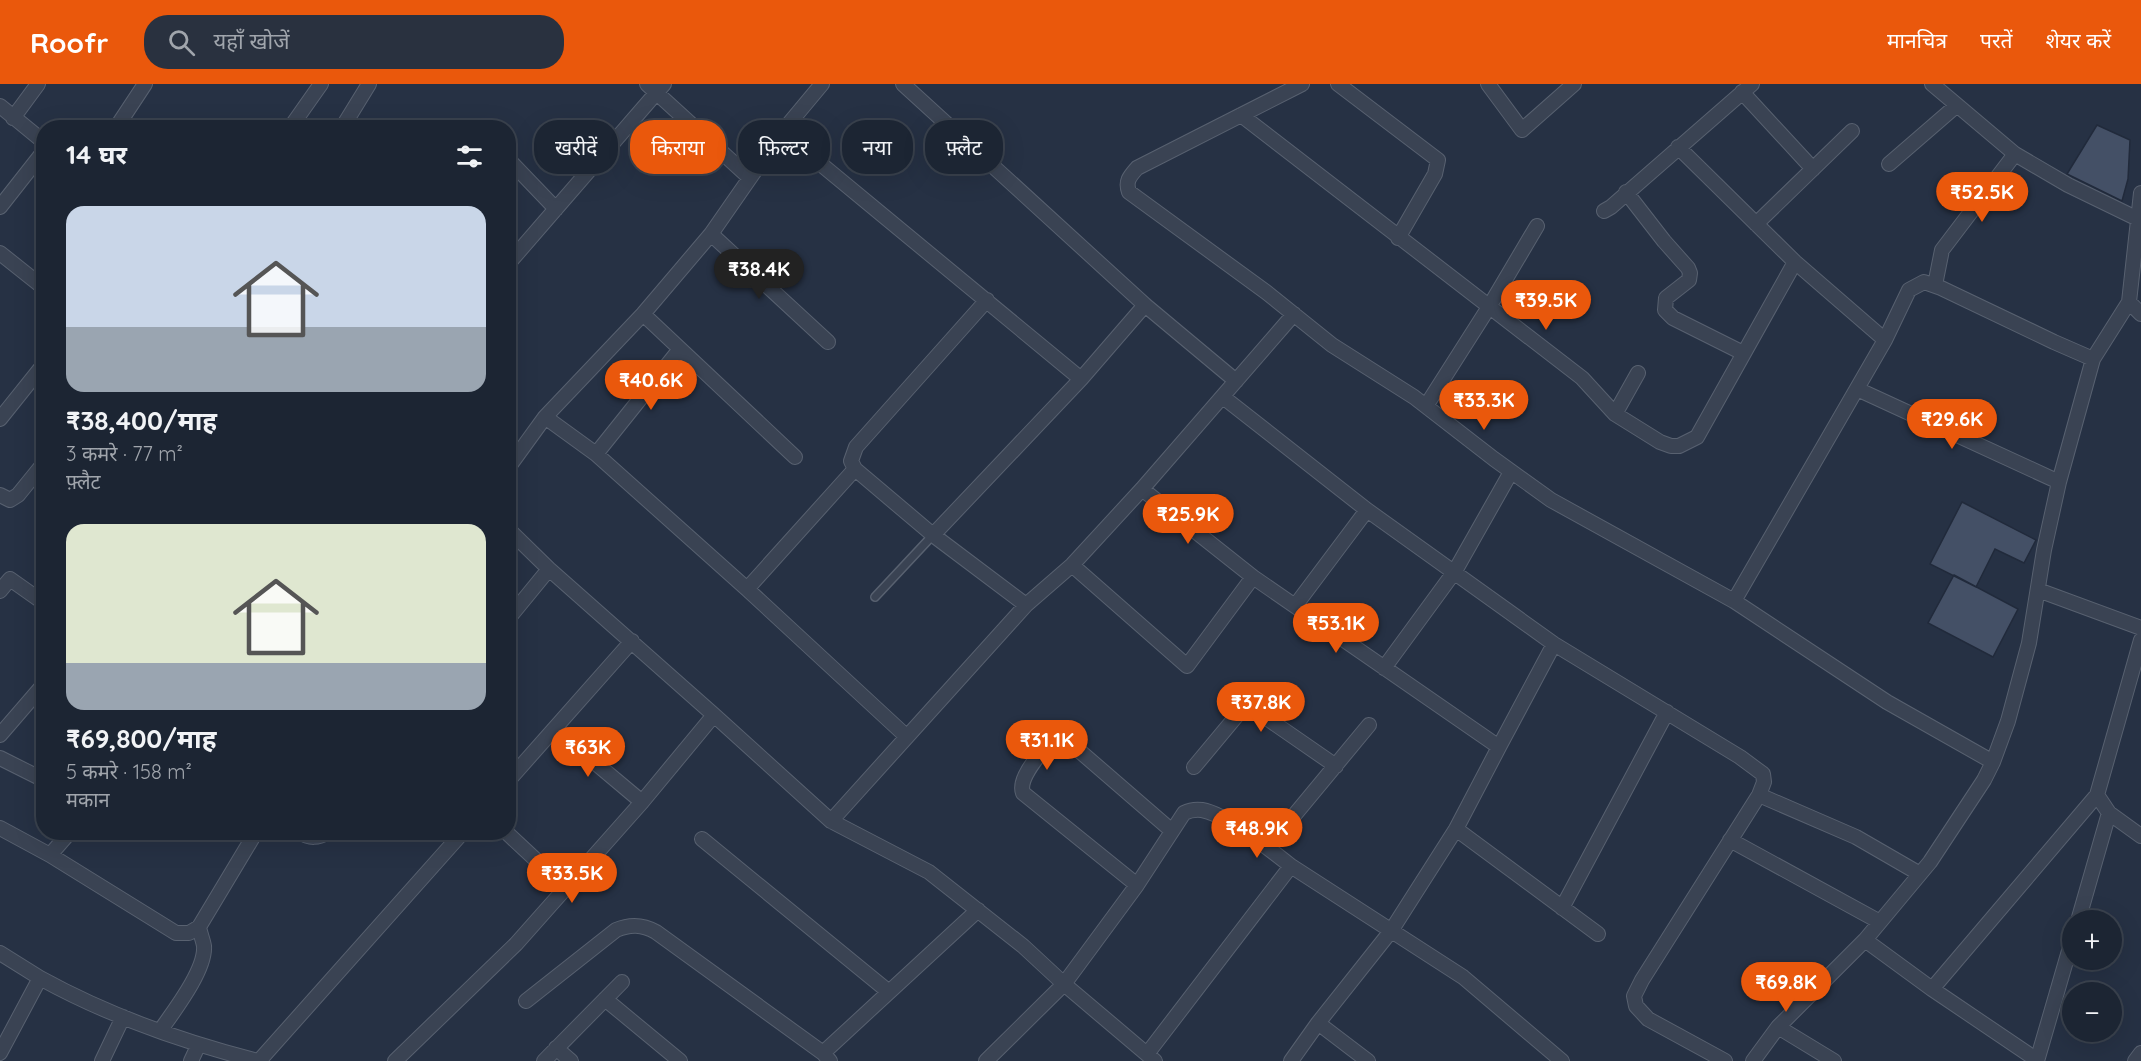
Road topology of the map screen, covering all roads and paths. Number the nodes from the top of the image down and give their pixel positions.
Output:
1 (38, 84) edge
2 (145, 84) edge
3 (321, 84) edge
4 (369, 84) edge
5 (822, 84) edge
6 (1302, 84) edge
7 (1338, 84) edge
8 (1488, 84) edge
9 (1574, 84) edge
10 (1932, 84) edge
11 (908, 86) edge
12 (656, 87) edge
13 (1747, 88) edge
14 (1956, 105) junction
15 (0, 106) edge
16 (1241, 115) junction
17 (13, 118) junction
18 (121, 120) edge
19 (296, 120) edge
20 (347, 120) edge
21 (792, 120) edge
22 (1852, 131) dead end
23 (36, 136) edge
24 (1678, 147) junction
25 (2015, 154) junction
26 (36, 161) edge
27 (1889, 164) dead end
28 (516, 167) edge
29 (1813, 169) junction
30 (830, 171) edge
31 (753, 174) edge
32 (750, 178) junction
33 (1626, 192) junction
34 (2141, 193) edge
35 (0, 207) edge
36 (556, 209) junction
37 (1604, 211) dead end
38 (2138, 219) junction
39 (1756, 224) junction
40 (1537, 226) dead end
41 (711, 234) junction
42 (1398, 238) junction
43 (0, 253) edge
44 (516, 255) edge
45 (1796, 262) junction
46 (36, 282) edge
47 (1935, 285) junction
48 (987, 300) junction
49 (2129, 302) junction
50 (1146, 305) junction
51 (1489, 307) junction
52 (643, 314) junction
53 (1294, 314) junction
54 (2141, 314) edge
55 (1885, 340) junction
56 (828, 342) dead end
57 (680, 349) junction
58 (1743, 353) junction
59 (2093, 359) junction
60 (1638, 373) dead end
61 (36, 374) edge
62 (1081, 379) junction
63 (1236, 381) junction
64 (1857, 389) junction
65 (1223, 397) junction
66 (1426, 406) junction
67 (1615, 414) junction
68 (545, 417) junction
69 (0, 419) edge
70 (596, 454) junction
71 (516, 457) edge
72 (795, 457) dead end
73 (855, 469) junction
74 (1511, 472) junction
75 (36, 473) edge
76 (2060, 482) junction
77 (1142, 489) junction
78 (0, 495) edge
79 (1367, 510) junction
80 (933, 535) junction
81 (516, 537) edge
82 (1072, 565) junction
83 (549, 569) junction
84 (1455, 572) junction
85 (1253, 577) junction
86 (747, 589) junction
87 (2038, 590) junction
88 (0, 591) edge
89 (36, 597) edge
90 (875, 597) dead end
91 (1734, 601) junction
92 (1026, 605) junction
93 (1295, 606) junction
94 (516, 609) edge
95 (2141, 628) edge
96 (2141, 640) edge
97 (632, 641) junction
98 (1554, 644) junction
99 (1384, 668) junction
100 (36, 693) edge
101 (1667, 712) junction
102 (714, 715) junction
103 (1370, 725) dead end
104 (555, 729) junction
105 (0, 735) edge
106 (906, 736) junction
107 (1499, 747) junction
108 (0, 758) edge
109 (1993, 762) junction
110 (1336, 766) junction
111 (1194, 767) dead end
112 (516, 772) edge
113 (36, 776) edge
114 (1759, 795) junction
115 (2097, 795) junction
116 (642, 802) junction
117 (2109, 813) junction
118 (831, 821) junction
119 (0, 828) edge
120 (1455, 829) junction
121 (1172, 831) junction
122 (2141, 835) edge
123 (702, 838) dead end
124 (63, 840) edge
125 (251, 840) edge
126 (456, 840) edge
127 (515, 840) edge
128 (1730, 840) junction
129 (1268, 847) junction
130 (50, 855) junction
131 (1291, 866) junction
132 (1920, 874) junction
133 (1137, 885) junction
134 (566, 888) junction
135 (1562, 908) junction
136 (978, 910) junction
137 (2081, 910) edge
138 (1880, 922) junction
139 (199, 927) junction
140 (1391, 931) junction
141 (1598, 934) dead end
142 (1865, 940) junction
143 (0, 953) edge
144 (2063, 970) edge
145 (40, 978) junction
146 (622, 982) dead end
147 (1064, 984) junction
148 (1932, 989) junction
149 (889, 992) junction
150 (605, 999) junction
151 (526, 1001) dead end
152 (123, 1017) junction
153 (1318, 1023) junction
154 (1778, 1027) junction
155 (160, 1031) junction
156 (198, 1046) junction
157 (556, 1048) junction
158 (0, 1053) edge
159 (2141, 1053) edge
160 (827, 1057) edge
161 (1151, 1057) edge
162 (991, 1059) edge
163 (102, 1061) edge
164 (191, 1061) edge
165 (259, 1061) edge
166 (395, 1061) edge
167 (544, 1061) edge
168 (571, 1061) edge
169 (681, 1061) edge
170 (1291, 1061) edge
171 (1368, 1061) edge
172 (1562, 1061) edge
173 (1725, 1061) edge
174 (1753, 1061) edge
175 (1834, 1061) edge
176 (2037, 1061) edge
177 (2135, 1061) edge

1 - 17 street
2 - 18 street
3 - 19 street
4 - 20 street
5 - 21 street
6 - 16 street
7 - 42 street
8 - 9 street
10 - 14 street
11 - 50 street
12 - 32 street
12 - 36 street
13 - 24 street
13 - 29 street
14 - 25 street
14 - 27 street
15 - 17 street
16 - 42 street
16 - 53 street
17 - 23 street
22 - 29 street
24 - 33 street
24 - 39 street
25 - 38 street
25 - 47 street
26 - 35 street
28 - 36 street
29 - 39 street
30 - 48 street
31 - 32 street
32 - 41 street
33 - 37 street
33 - 58 street
34 - 38 street
36 - 44 street
38 - 49 street
39 - 45 street
40 - 51 street
41 - 52 street
41 - 56 street
42 - 51 street
43 - 46 street
45 - 55 street
45 - 58 street
47 - 55 street
47 - 59 street
48 - 62 street
48 - 73 street
49 - 54 street
49 - 59 street
50 - 62 street
50 - 63 street
51 - 66 street
51 - 67 street
52 - 57 street
52 - 68 street
53 - 63 street
53 - 66 street
55 - 64 street
57 - 70 street
57 - 72 street
58 - 67 street
59 - 76 street
60 - 67 street
61 - 69 street
62 - 80 street
63 - 65 street
64 - 76 street
64 - 91 street
65 - 77 street
65 - 79 street
66 - 74 street
68 - 70 street
68 - 71 street
70 - 86 street
73 - 80 street
73 - 86 street
74 - 84 street
74 - 91 street
75 - 78 street
76 - 87 street
77 - 82 street
77 - 85 street
79 - 84 street
79 - 93 street
80 - 90 lane
80 - 92 street
81 - 83 street
82 - 85 street
82 - 92 street
83 - 94 street
83 - 97 street
84 - 98 street
84 - 99 street
85 - 93 street
86 - 106 street
87 - 95 street
87 - 109 street
88 - 89 street
91 - 109 street
92 - 106 street
93 - 99 street
96 - 115 street
97 - 102 street
97 - 104 street
98 - 101 street
98 - 107 street
99 - 107 street
100 - 105 street
101 - 114 street
101 - 135 street
102 - 116 street
102 - 118 street
103 - 110 street
104 - 112 street
104 - 116 street
106 - 118 street
107 - 120 street
108 - 113 street
109 - 132 street
110 - 111 street
110 - 129 street
114 - 128 street
114 - 132 street
115 - 117 street
115 - 148 street
116 - 134 street
117 - 122 street
117 - 137 street
118 - 136 street
119 - 130 street
120 - 135 street
120 - 140 street
121 - 129 street
121 - 133 street
121 - 133 street
123 - 149 street
124 - 130 street
125 - 139 street
126 - 165 street
127 - 134 street
128 - 138 street
128 - 173 street
129 - 131 street
130 - 139 street
131 - 140 street
131 - 161 street
132 - 138 street
133 - 147 street
134 - 166 street
135 - 141 street
136 - 147 street
136 - 149 street
138 - 142 street
139 - 155 street
140 - 153 street
140 - 172 street
142 - 148 street
142 - 154 street
143 - 145 street
144 - 176 street
145 - 152 street
145 - 158 street
146 - 150 street
147 - 161 street
147 - 162 street
148 - 176 street
149 - 160 street
150 - 157 street
150 - 169 street
151 - 160 street
152 - 155 street
152 - 163 street
153 - 170 street
153 - 171 street
154 - 174 street
154 - 175 street
155 - 156 street
156 - 164 street
156 - 165 street
157 - 167 street
157 - 168 street
159 - 177 street

